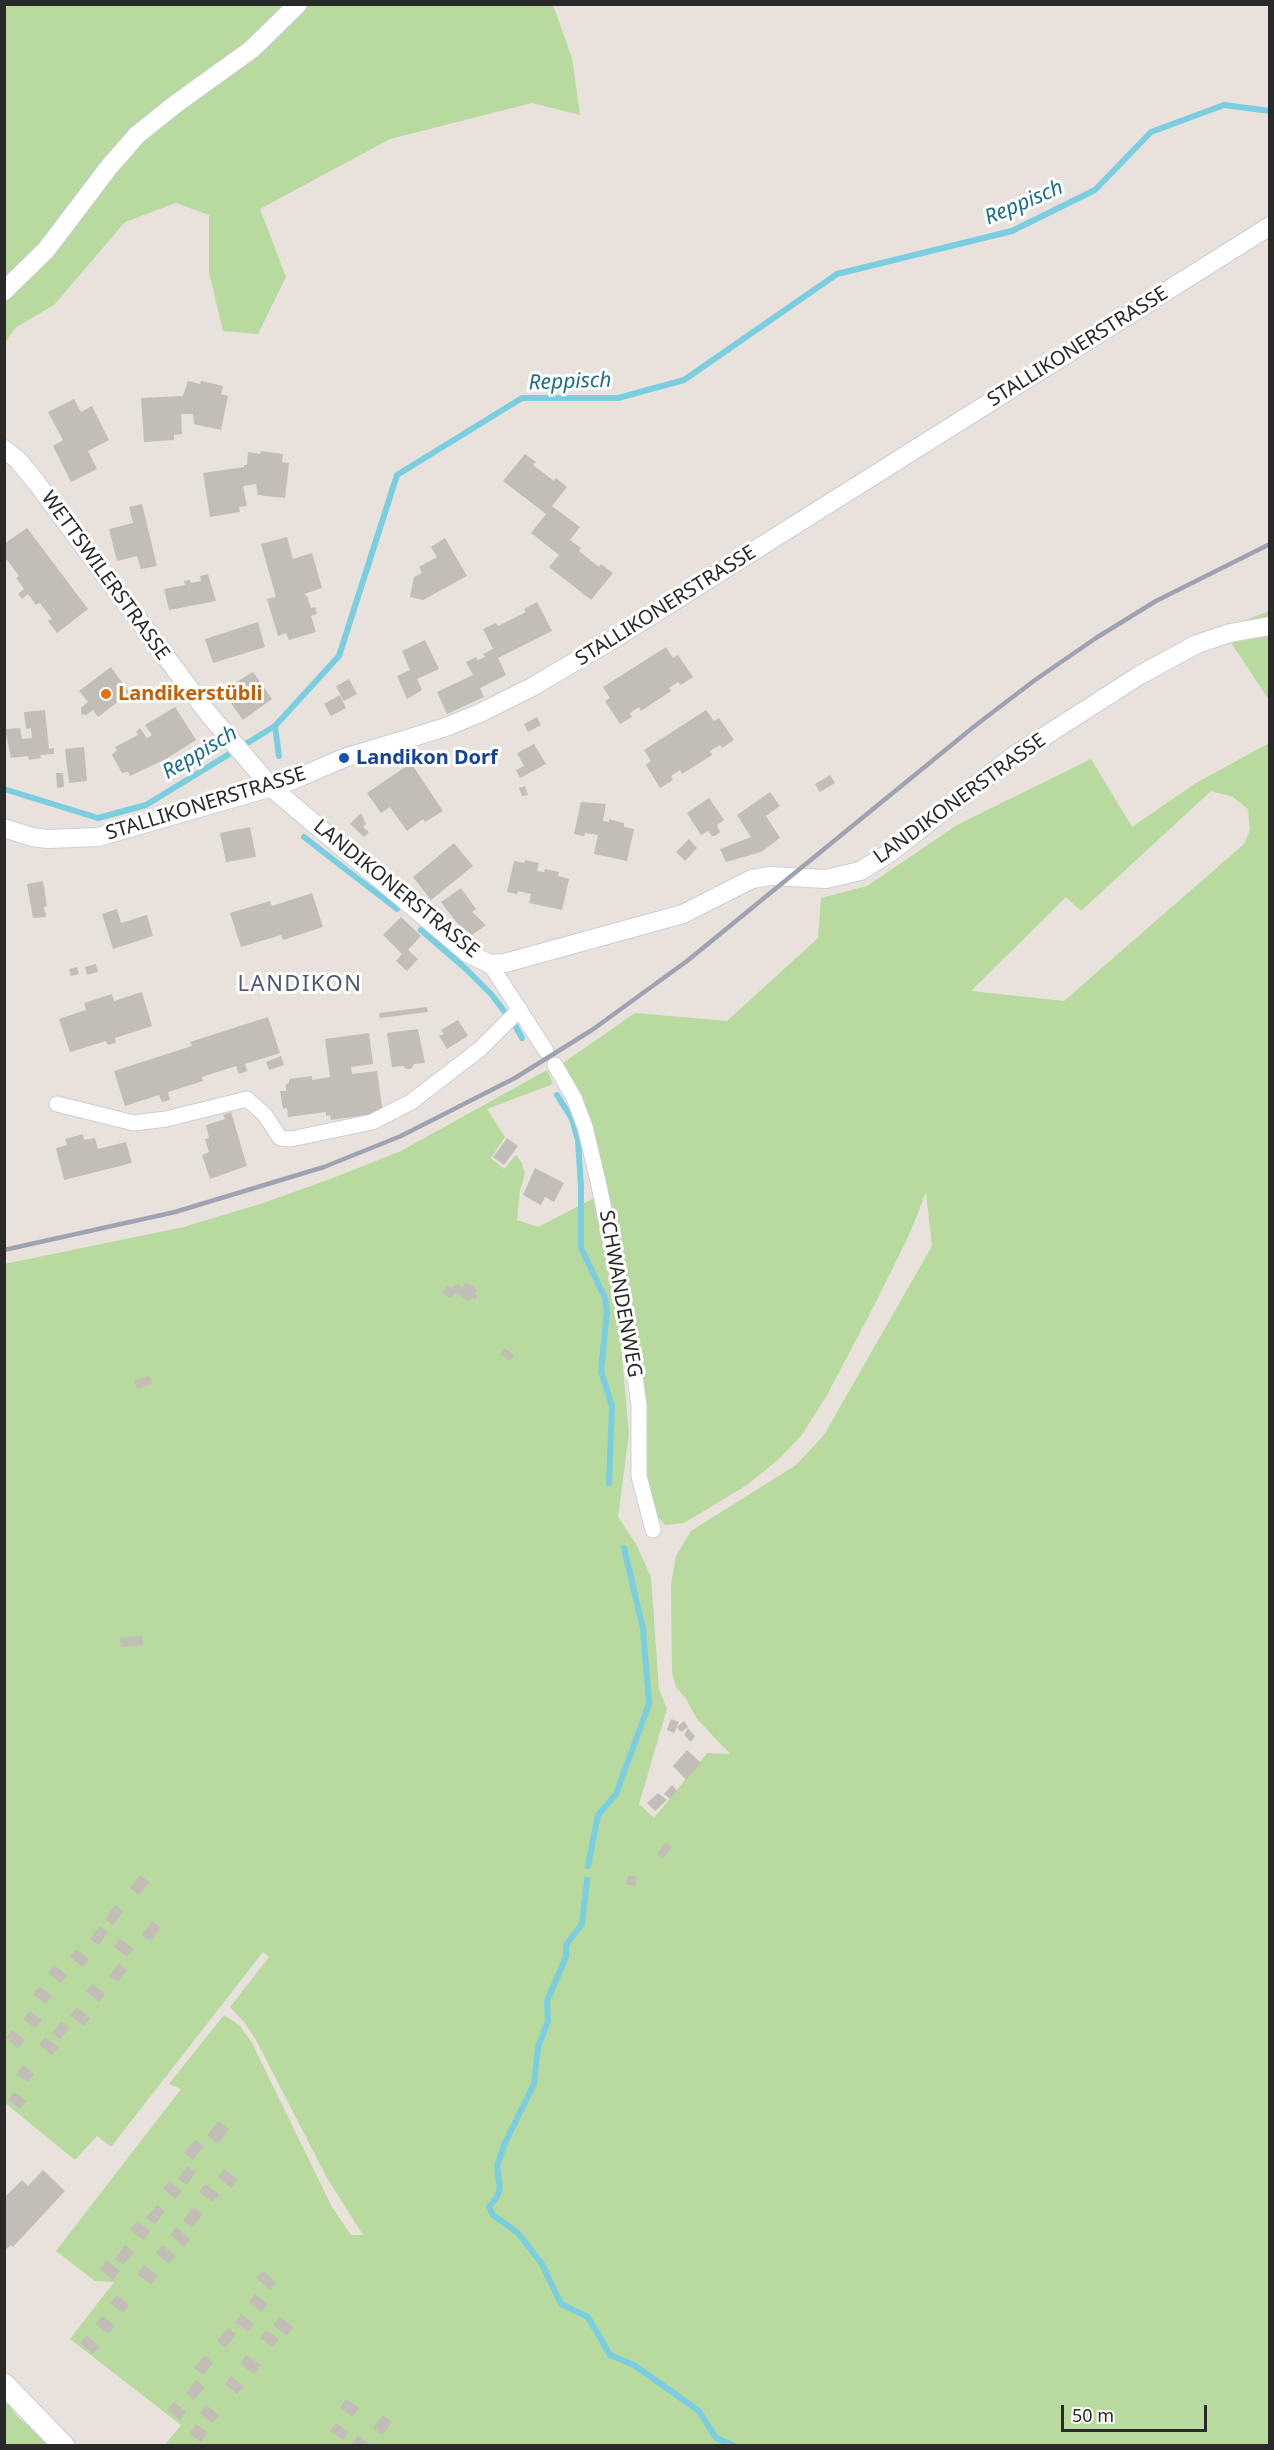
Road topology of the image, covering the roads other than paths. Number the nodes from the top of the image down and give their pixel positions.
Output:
1 (298, 4) edge
2 (1269, 226) edge
3 (4, 291) edge
4 (4, 449) edge
5 (1269, 627) edge
6 (272, 788) junction
7 (4, 828) edge
8 (490, 964) junction
9 (520, 1009) junction
10 (546, 1051) dead end
11 (555, 1065) dead end
12 (57, 1104) dead end
13 (653, 1530) dead end
14 (4, 2384) edge
15 (64, 2445) edge

1 - 3 street
2 - 6 street, STALLIKONERSTRASSE
4 - 6 street, WETTSWILERSTRASSE
5 - 8 street, LANDIKONERSTRASSE
6 - 7 street, STALLIKONERSTRASSE
6 - 8 street, LANDIKONERSTRASSE
8 - 9 street
9 - 10 street
9 - 12 street
11 - 13 street, SCHWANDENWEG
14 - 15 main road

